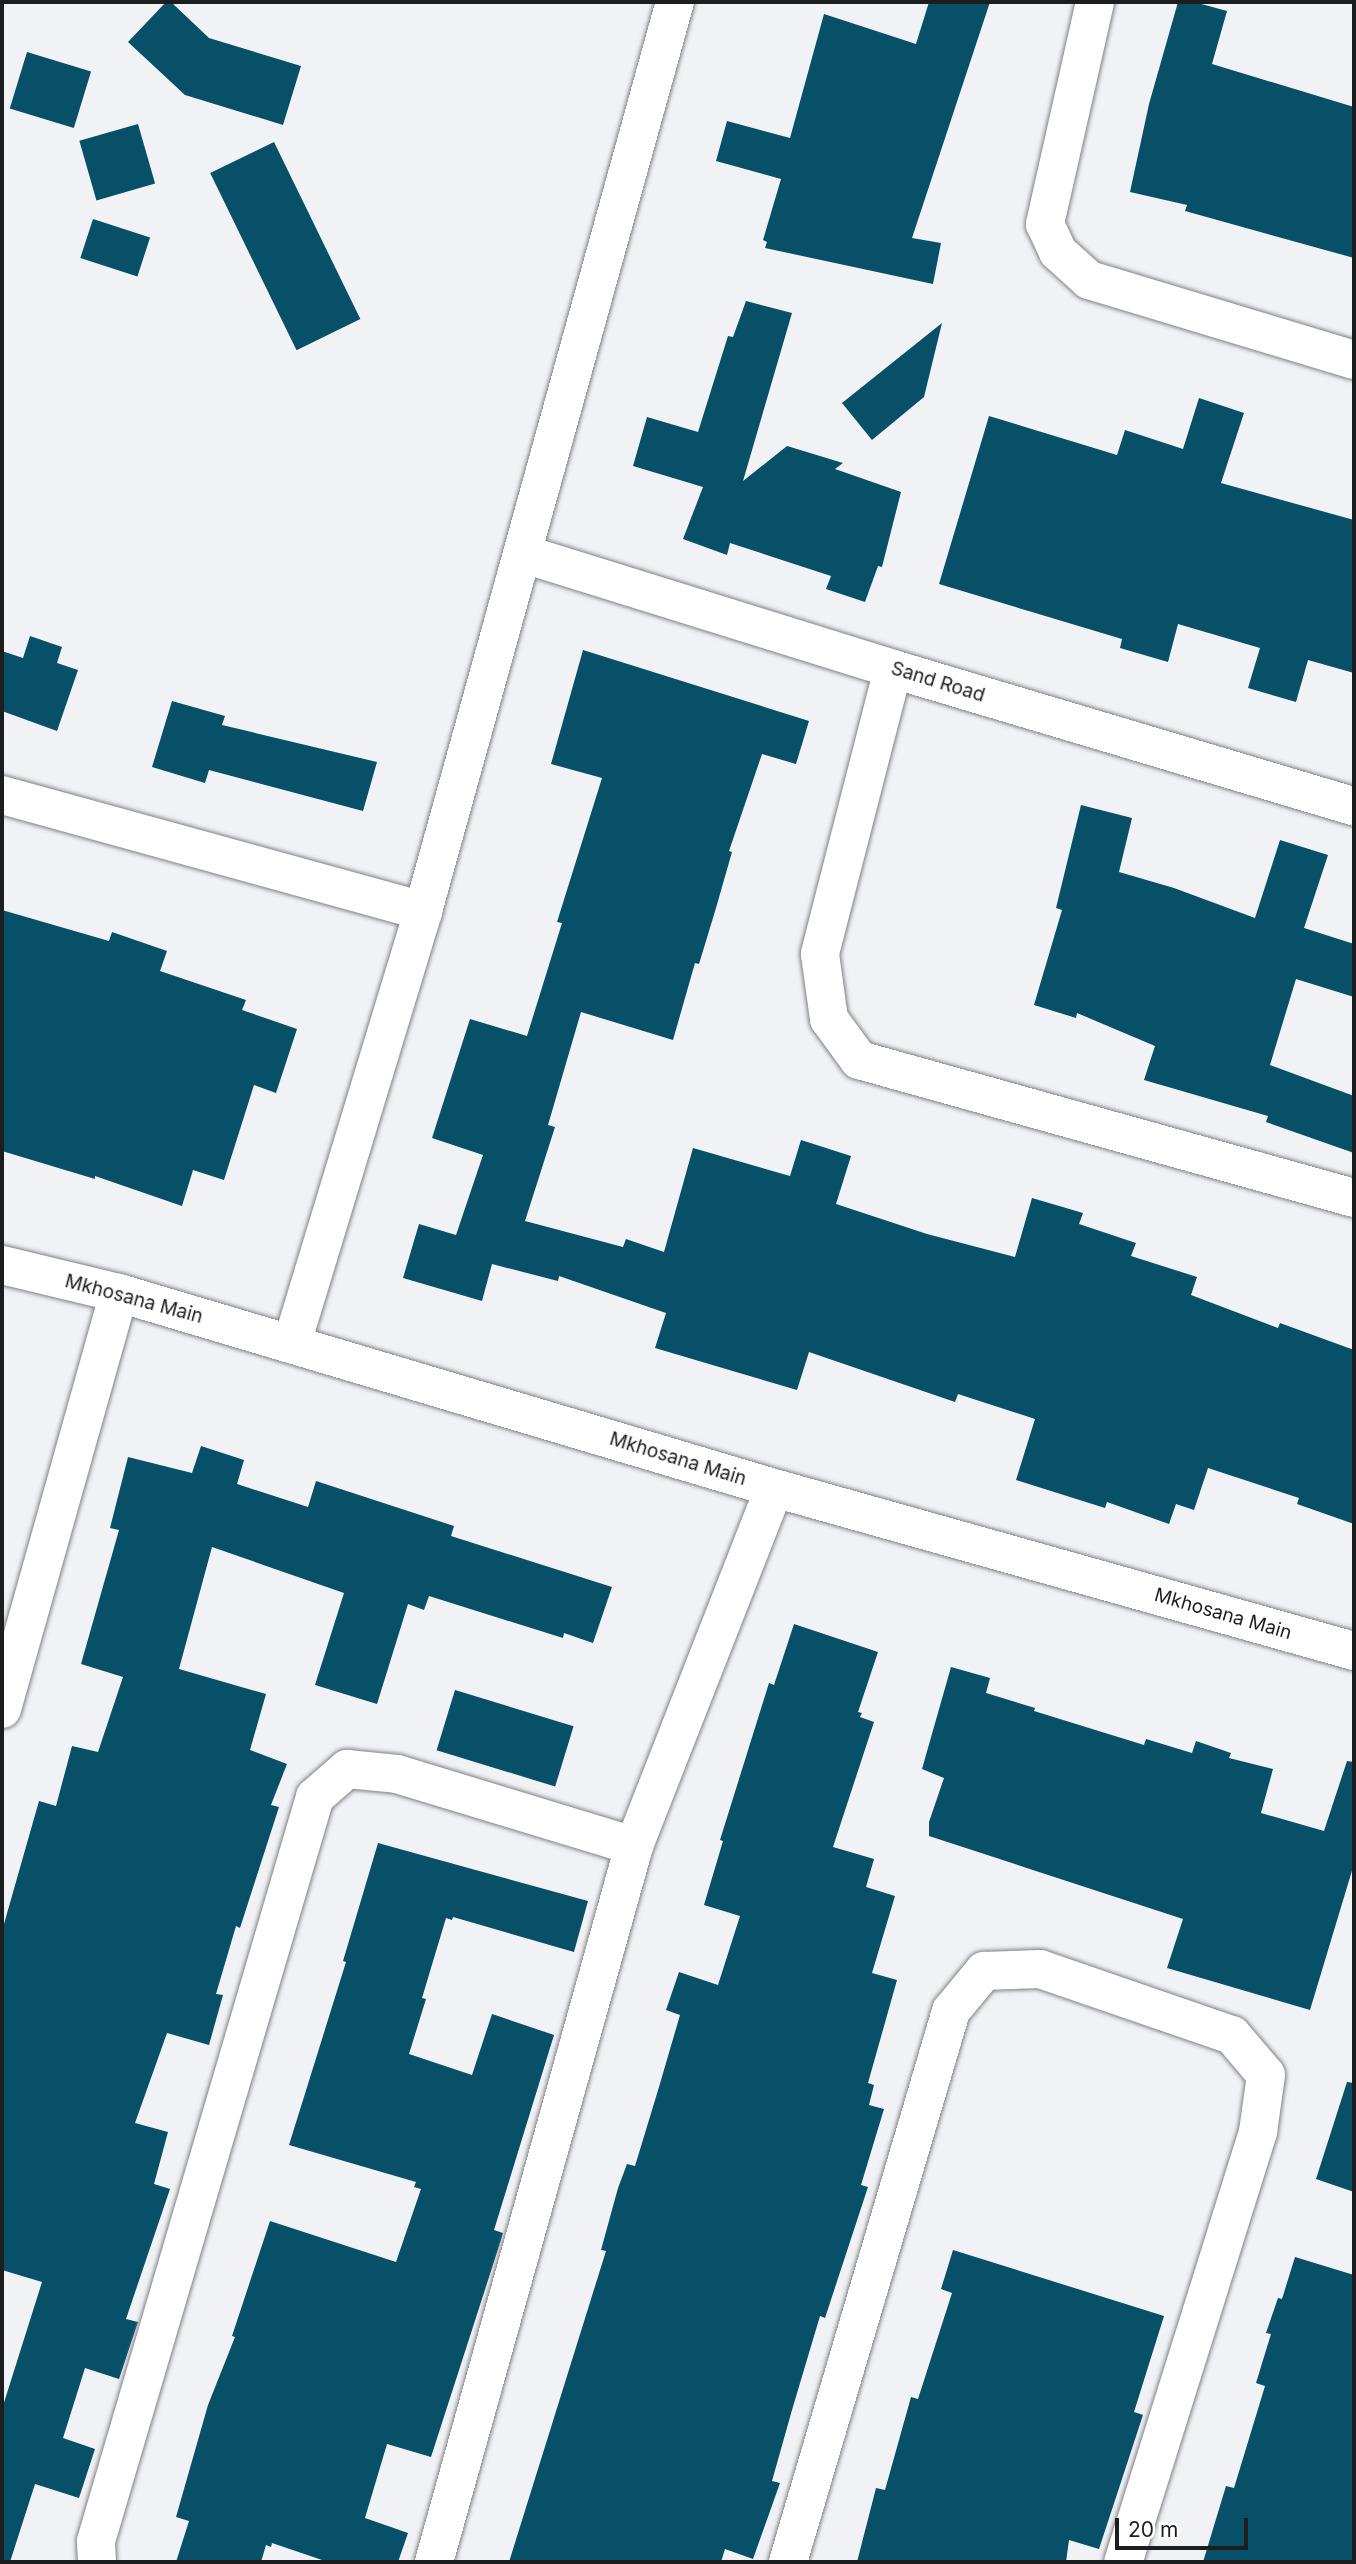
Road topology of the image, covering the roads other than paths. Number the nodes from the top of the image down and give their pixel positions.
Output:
1 (675, 2) edge
2 (1096, 2) edge
3 (1354, 360) edge
4 (524, 554) junction
5 (893, 669) junction
6 (2, 794) edge
7 (1354, 806) edge
8 (424, 911) junction
9 (1354, 1198) edge
10 (2, 1265) edge
11 (119, 1293) junction
12 (292, 1343) junction
13 (774, 1488) junction
14 (1354, 1651) edge
15 (2, 1709) edge
16 (634, 1846) junction
17 (97, 2562) edge
18 (435, 2562) edge
19 (788, 2562) edge
20 (1123, 2562) edge

1 - 4 street
2 - 3 street
4 - 5 street, Sand Road
4 - 8 street
5 - 7 street, Sand Road
5 - 9 street
6 - 8 street
8 - 12 street
10 - 11 street, Mkhosana Main
11 - 12 street, Mkhosana Main
11 - 15 street
12 - 13 street, Mkhosana Main
13 - 14 street, Mkhosana Main
13 - 16 street
16 - 17 street
16 - 18 street
19 - 20 street

